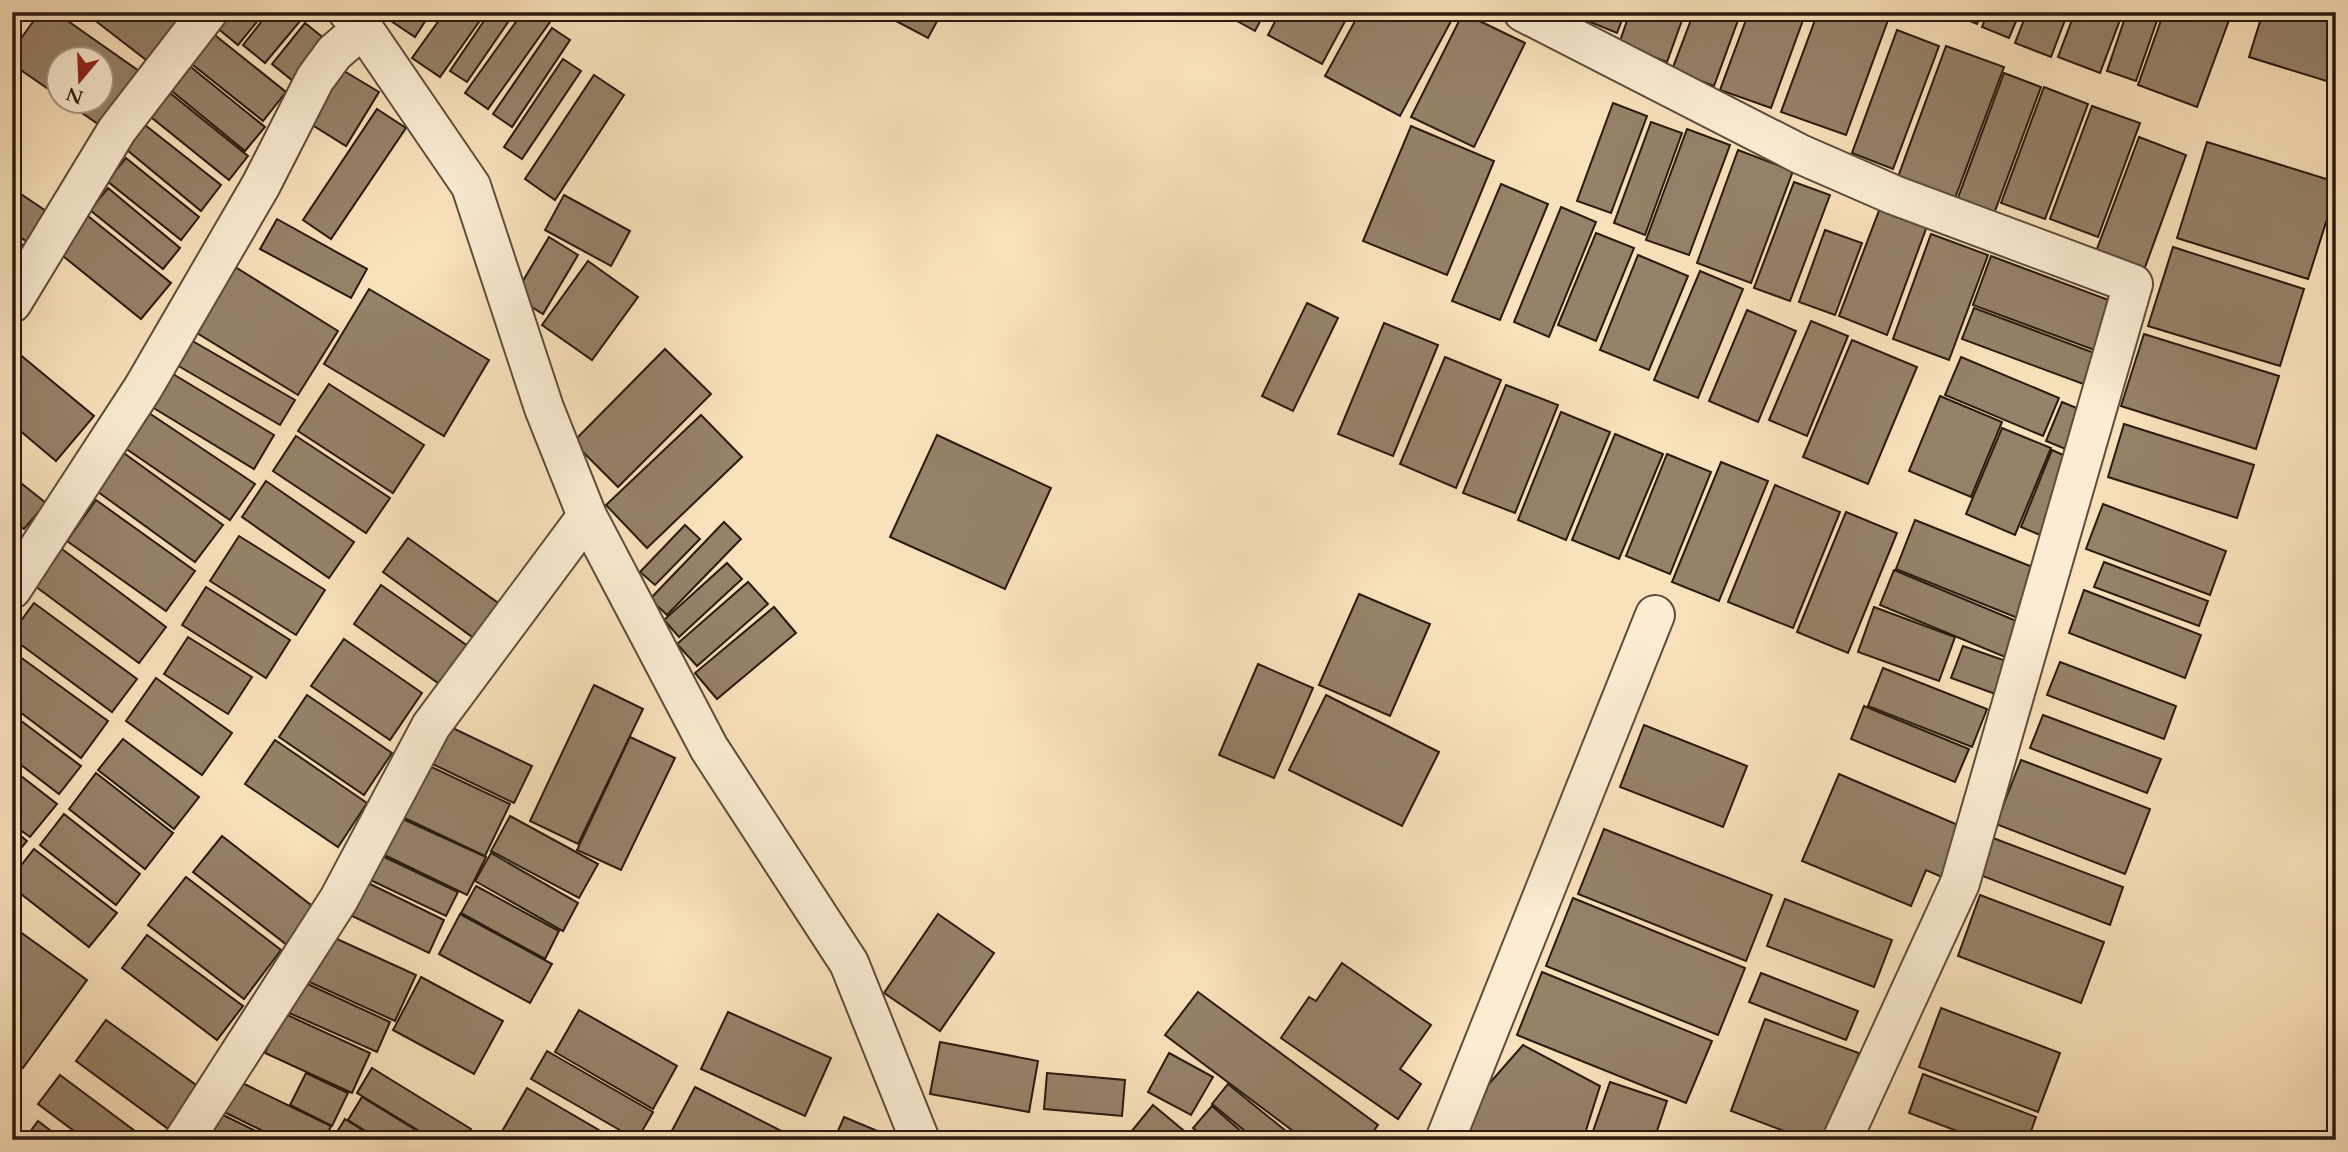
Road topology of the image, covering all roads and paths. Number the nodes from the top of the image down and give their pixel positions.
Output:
1 (208, 12) edge
2 (1523, 12) edge
3 (356, 20) edge
4 (12, 303) edge
5 (587, 516) junction
6 (12, 589) edge
7 (1655, 615) dead end
8 (184, 1140) edge
9 (920, 1140) edge
10 (1445, 1140) edge
11 (1842, 1140) edge

1 - 4 street
2 - 11 street
3 - 5 street
3 - 6 street
5 - 8 street
5 - 9 street
7 - 10 street

